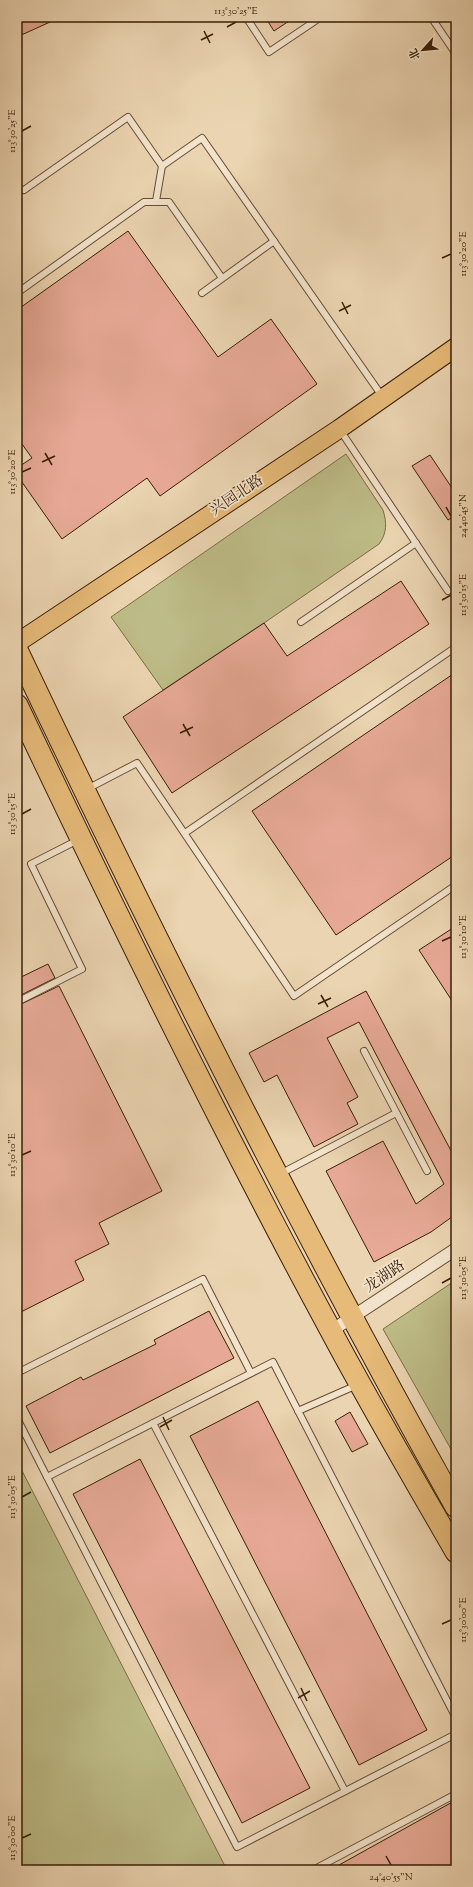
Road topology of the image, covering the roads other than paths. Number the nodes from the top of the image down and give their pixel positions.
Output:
1 (246, 17) edge
2 (322, 17) edge
3 (431, 17) edge
4 (456, 54) edge
5 (162, 166) junction
6 (24, 190) dead end
7 (156, 201) junction
8 (274, 241) junction
9 (222, 278) junction
10 (17, 293) edge
11 (202, 293) dead end
12 (456, 347) edge
13 (383, 397) junction
14 (339, 429) junction
15 (416, 543) junction
16 (448, 591) dead end
17 (300, 622) dead end
18 (17, 643) edge
19 (456, 648) edge
20 (17, 650) edge
21 (17, 705) edge
22 (84, 790) junction
23 (185, 833) junction
24 (80, 839) junction
25 (456, 885) edge
26 (17, 1002) edge
27 (364, 1051) dead end
28 (396, 1113) junction
29 (427, 1171) dead end
30 (277, 1176) junction
31 (456, 1248) edge
32 (352, 1318) junction
33 (330, 1331) junction
34 (17, 1373) edge
35 (251, 1373) junction
36 (359, 1384) junction
37 (298, 1411) junction
38 (17, 1418) edge
39 (153, 1423) junction
40 (47, 1477) junction
41 (456, 1507) edge
42 (456, 1552) edge
43 (456, 1718) edge
44 (456, 1734) edge
45 (345, 1791) junction
46 (456, 1794) edge
47 (312, 1870) edge

1 - 2 lane
3 - 4 lane
5 - 6 lane
5 - 7 lane
5 - 8 lane
7 - 9 lane
7 - 10 lane
8 - 9 lane
8 - 13 lane
9 - 11 lane
12 - 13 main road, 兴园北路
13 - 14 main road, 兴园北路
14 - 15 lane
14 - 18 main road, 兴园北路
15 - 16 lane
15 - 17 lane
19 - 23 lane
20 - 22 highway
21 - 24 highway
22 - 23 lane
22 - 30 highway
23 - 25 lane
24 - 26 lane
24 - 33 highway
27 - 28 lane
28 - 29 lane
28 - 30 lane
30 - 32 highway
31 - 32 street, 龙湖路
32 - 33 street, 龙湖路
32 - 41 highway
33 - 36 highway
34 - 35 lane
35 - 37 lane
35 - 39 lane
36 - 37 lane
36 - 42 highway
37 - 43 lane
38 - 40 lane
39 - 40 lane
39 - 45 lane
40 - 45 lane
44 - 45 lane
46 - 47 lane

